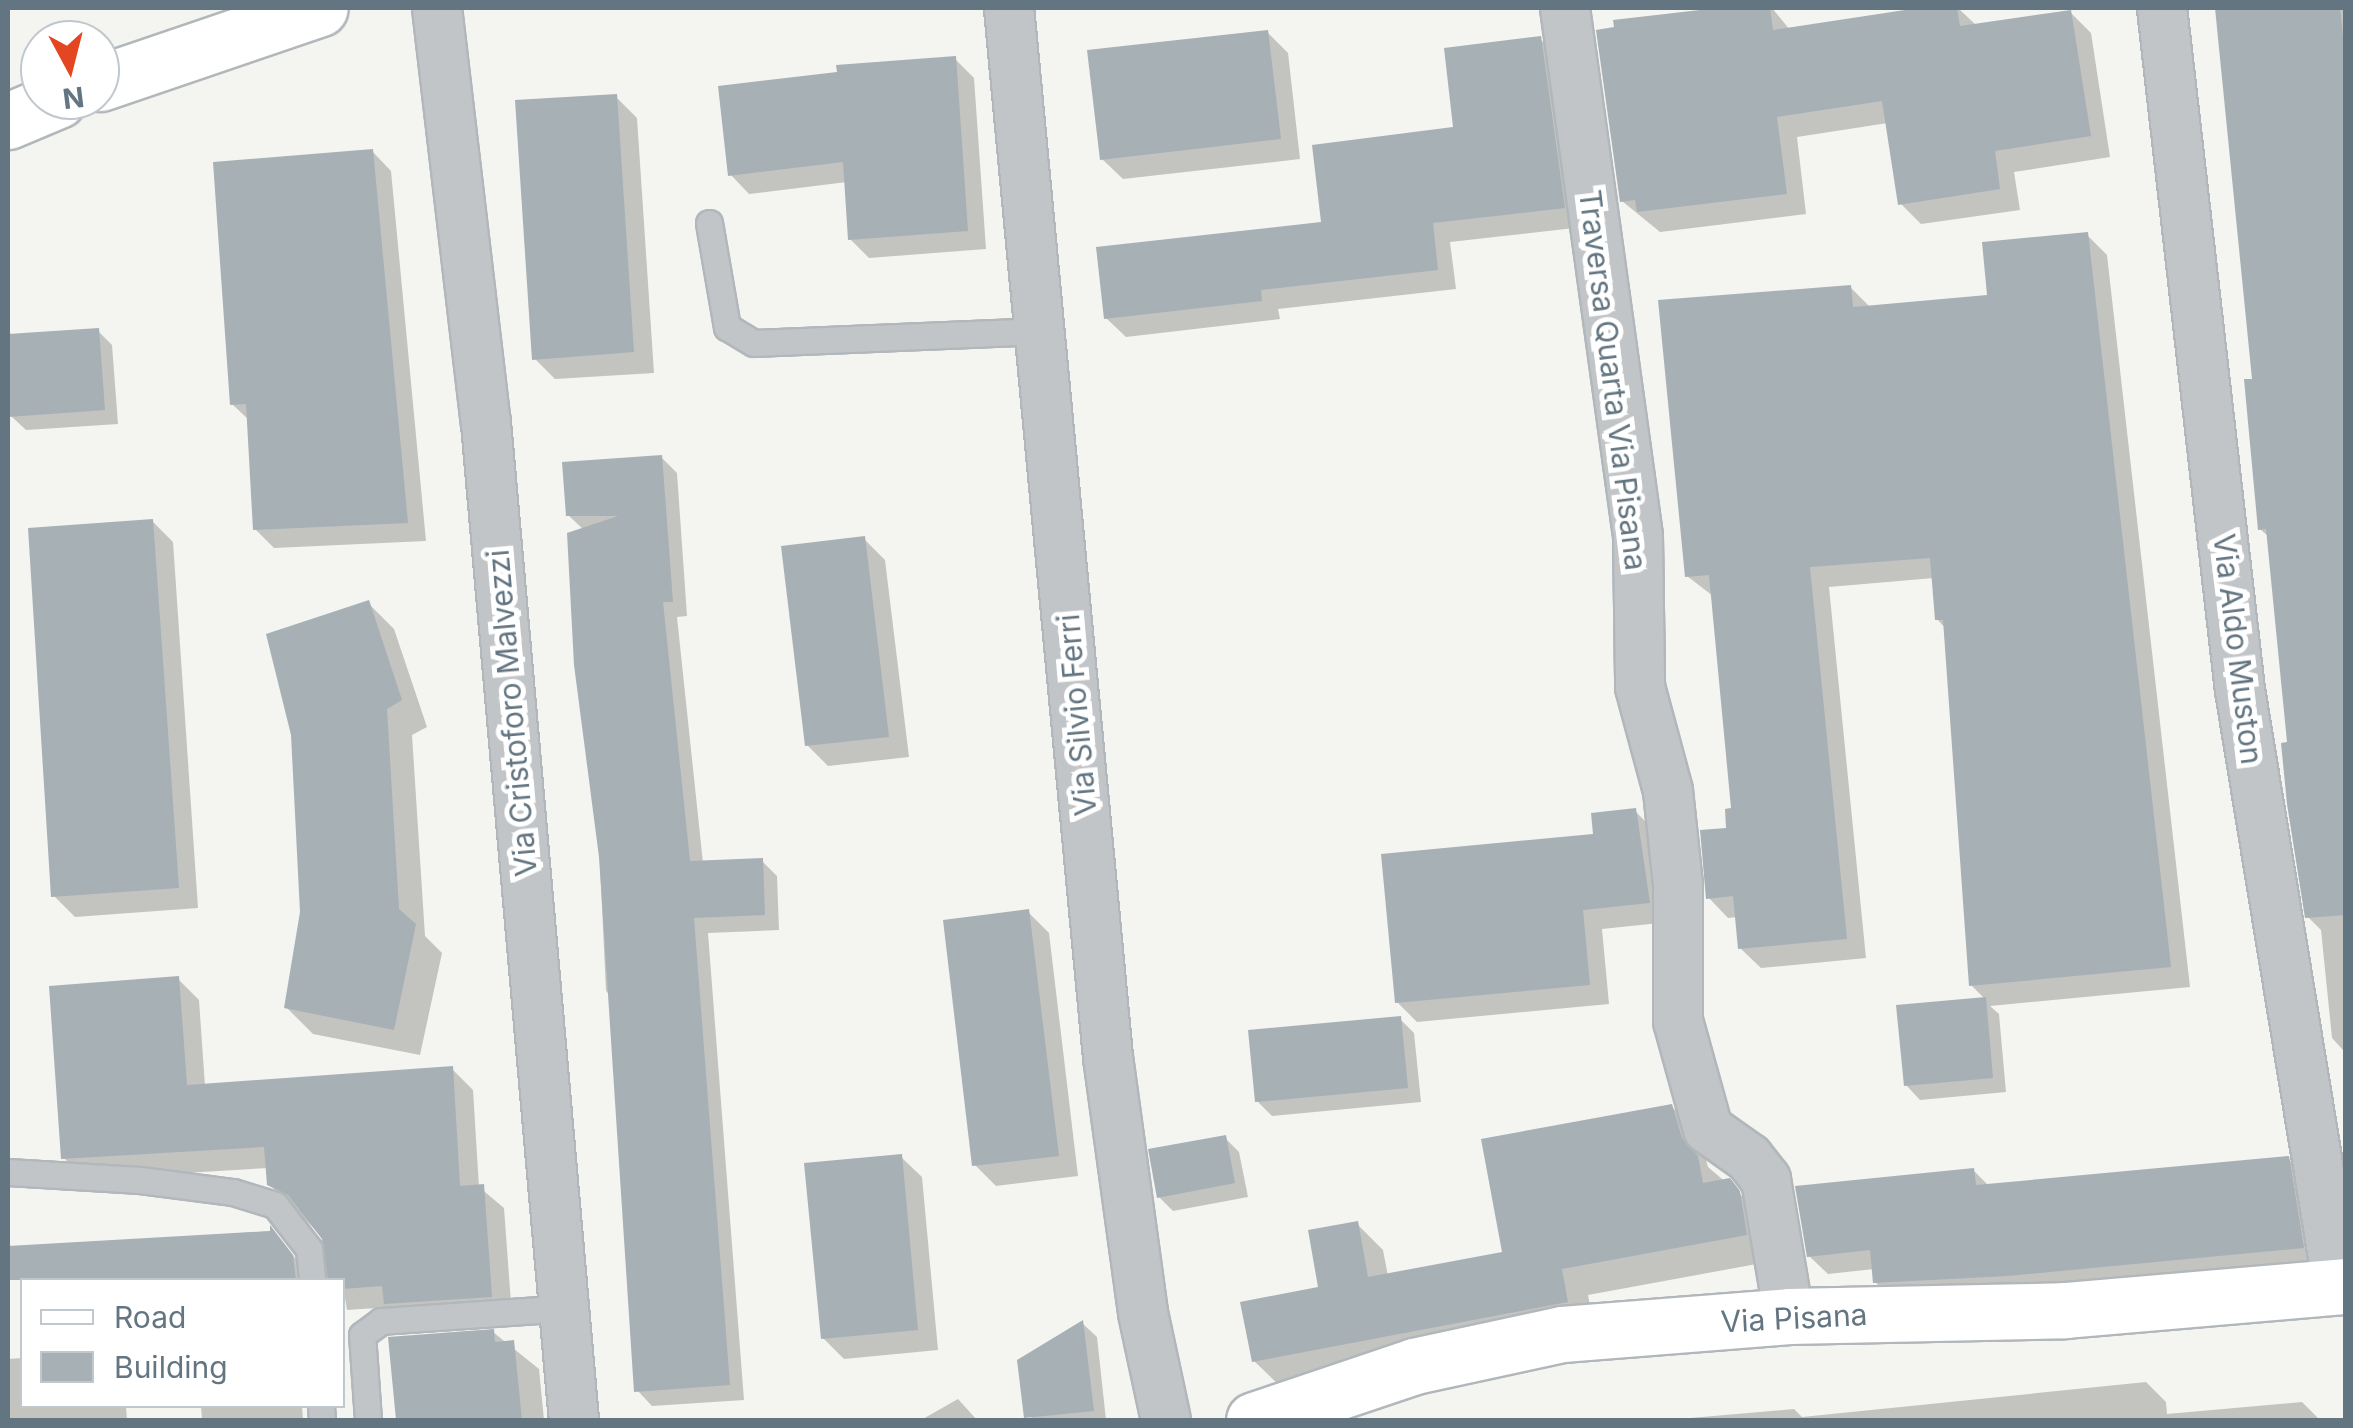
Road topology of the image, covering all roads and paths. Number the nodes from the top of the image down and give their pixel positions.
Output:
1 (320, 8) edge
2 (437, 8) edge
3 (1009, 8) edge
4 (1564, 8) edge
5 (2162, 8) edge
6 (120, 75) edge
7 (709, 223) dead end
8 (1042, 330) junction
9 (8, 1172) edge
10 (312, 1278) edge
11 (2342, 1287) edge
12 (566, 1308) junction
13 (1789, 1316) junction
14 (368, 1420) edge
15 (574, 1420) edge
16 (1166, 1420) edge
17 (1254, 1420) edge

1 - 6 main road
2 - 12 street, Via Cristoforo Malvezzi
3 - 8 street, Via Silvio Ferri
4 - 13 street, Traversa Quarta Via Pisana
5 - 11 street, Via Aldo Muston
7 - 8 lane
8 - 16 street, Via Silvio Ferri
9 - 10 lane
11 - 13 main road, Via Pisana
12 - 14 lane
12 - 15 street, Via Cristoforo Malvezzi
13 - 17 main road, Via Pisana

